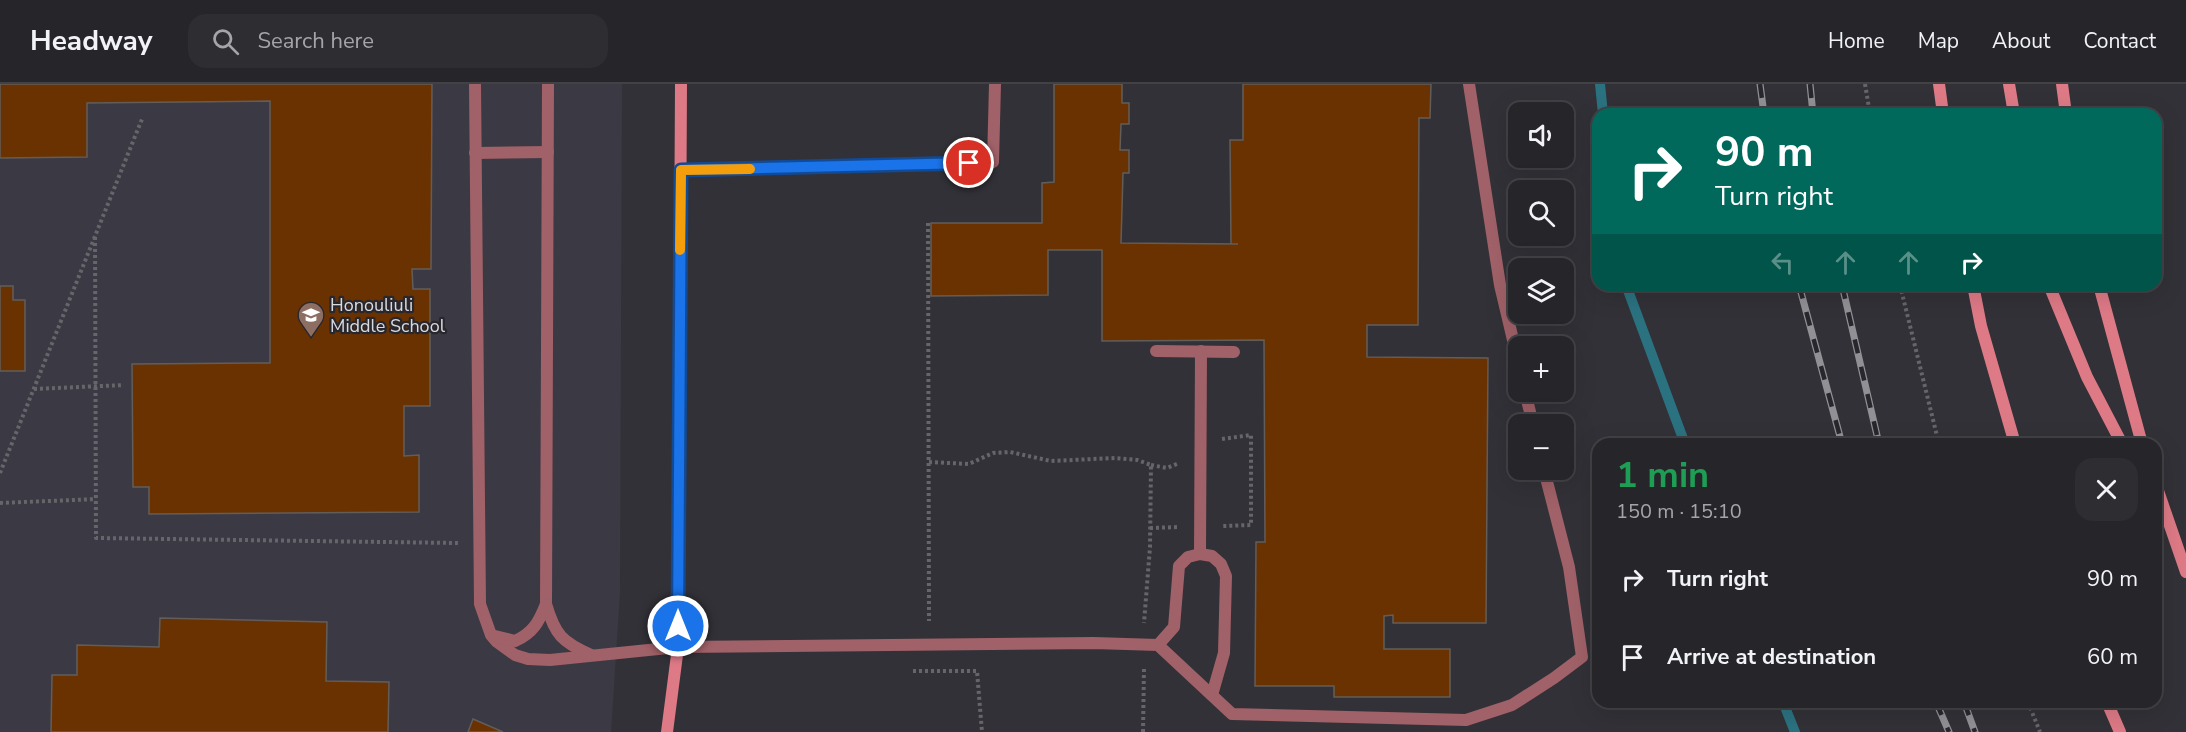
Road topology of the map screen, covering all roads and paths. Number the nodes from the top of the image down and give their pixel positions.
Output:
1 (475, 84) edge
2 (548, 84) edge
3 (681, 84) edge
4 (996, 84) edge
5 (1469, 84) edge
6 (1866, 84) edge
7 (1939, 84) edge
8 (2009, 84) edge
9 (2062, 84) edge
10 (1869, 108) edge
11 (1942, 108) edge
12 (2013, 108) edge
13 (2065, 108) edge
14 (142, 119) dead end
15 (548, 152) junction
16 (476, 153) junction
17 (681, 170) junction
18 (928, 223) dead end
19 (95, 237) junction
20 (1901, 291) edge
21 (1974, 291) edge
22 (2051, 291) edge
23 (2101, 291) edge
24 (1512, 336) edge
25 (1156, 351) dead end
26 (1201, 351) junction
27 (1234, 352) dead end
28 (124, 385) dead end
29 (95, 387) junction
30 (34, 389) junction
31 (1938, 438) edge
32 (2013, 438) edge
33 (2119, 438) edge
34 (2140, 438) edge
35 (929, 462) junction
36 (0, 473) edge
37 (1547, 480) edge
38 (96, 498) junction
39 (0, 503) edge
40 (2162, 503) edge
41 (2162, 523) edge
42 (480, 544) junction
43 (1200, 554) junction
44 (2186, 573) edge
45 (546, 604) junction
46 (491, 634) junction
47 (1144, 645) junction
48 (1158, 645) junction
49 (678, 646) junction
50 (928, 646) junction
51 (592, 656) junction
52 (904, 671) dead end
53 (928, 671) junction
54 (1212, 695) junction
55 (2030, 708) edge
56 (2110, 708) edge
57 (667, 732) edge
58 (982, 732) edge
59 (1143, 732) edge
60 (2040, 732) edge
61 (2120, 732) edge

1 - 16 lane
2 - 15 lane
3 - 17 main road
4 - 17 lane
5 - 24 lane
6 - 10 path
7 - 11 main road
8 - 12 main road
9 - 13 main road
14 - 19 path
15 - 16 lane
15 - 45 lane
16 - 42 lane
17 - 49 main road
18 - 35 path
19 - 29 path
19 - 30 path
20 - 31 path
21 - 32 main road
22 - 33 main road
23 - 34 main road
25 - 26 lane
26 - 27 lane
26 - 43 lane
28 - 29 path
29 - 30 path
29 - 38 path
30 - 36 path
35 - 47 path
35 - 50 path
37 - 54 lane
38 - 39 path
38 - 42 path
40 - 44 main road
41 - 44 main road
42 - 46 lane
43 - 48 lane
43 - 54 lane
45 - 46 lane
45 - 51 lane
46 - 51 lane
47 - 48 lane
47 - 50 lane
47 - 59 path
48 - 54 lane
49 - 50 lane
49 - 51 lane
49 - 57 main road
50 - 53 path
52 - 53 path
53 - 58 path
55 - 60 path
56 - 61 main road

